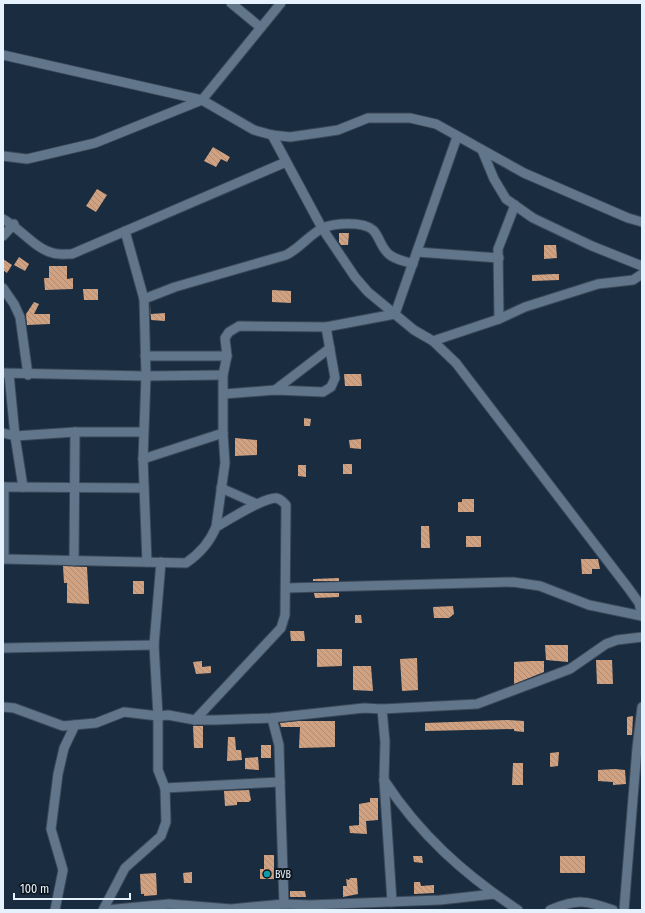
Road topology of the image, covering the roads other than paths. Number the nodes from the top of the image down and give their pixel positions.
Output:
1 (231, 3) edge
2 (281, 3) edge
3 (260, 27) junction
4 (3, 55) edge
5 (202, 100) junction
6 (272, 135) junction
7 (458, 137) junction
8 (482, 150) junction
9 (3, 156) edge
10 (286, 162) junction
11 (515, 205) junction
12 (3, 219) edge
13 (642, 222) edge
14 (14, 224) junction
15 (322, 228) junction
16 (125, 231) junction
17 (3, 236) edge
18 (417, 252) junction
19 (499, 258) junction
20 (413, 264) junction
21 (642, 266) edge
22 (642, 274) edge
23 (3, 288) edge
24 (144, 299) junction
25 (395, 314) junction
26 (499, 319) junction
27 (326, 327) junction
28 (433, 341) junction
29 (330, 348) junction
30 (145, 356) junction
31 (226, 356) junction
32 (6, 374) edge
33 (28, 375) junction
34 (223, 375) junction
35 (146, 376) junction
36 (275, 390) junction
37 (224, 394) junction
38 (75, 432) junction
39 (143, 432) junction
40 (3, 433) edge
41 (223, 433) junction
42 (15, 436) junction
43 (143, 459) junction
44 (4, 487) edge
45 (23, 487) junction
46 (74, 488) junction
47 (144, 488) junction
48 (221, 488) junction
49 (257, 504) junction
50 (216, 527) junction
51 (3, 559) edge
52 (74, 561) junction
53 (147, 562) junction
54 (161, 562) junction
55 (286, 588) junction
56 (642, 616) edge
57 (642, 637) edge
58 (154, 646) junction
59 (3, 648) edge
60 (3, 707) edge
61 (642, 707) edge
62 (382, 709) junction
63 (158, 716) junction
64 (272, 718) junction
65 (195, 720) junction
66 (74, 725) junction
67 (384, 780) junction
68 (280, 782) junction
69 (165, 788) junction
70 (494, 894) junction
71 (392, 902) junction
72 (284, 904) junction
73 (230, 909) edge
74 (55, 910) edge
75 (103, 910) edge
76 (106, 910) edge
77 (518, 910) edge
78 (550, 910) edge
79 (613, 910) edge
80 (624, 910) edge

1 - 3 street
2 - 3 street
3 - 5 street
4 - 5 street
5 - 6 street
5 - 9 street
6 - 7 street
6 - 10 street
7 - 8 street
7 - 18 street
8 - 11 street
8 - 13 street
10 - 15 street
10 - 16 street
11 - 19 street
11 - 21 street
12 - 14 street
14 - 16 street
14 - 17 street
15 - 20 street
15 - 24 street
15 - 25 street
16 - 24 street
18 - 19 street
18 - 20 street
19 - 26 street
20 - 25 street
22 - 26 street
23 - 33 street
24 - 30 street
25 - 27 street
25 - 28 street
26 - 28 street
27 - 29 street
27 - 31 street
28 - 56 street
29 - 36 street
29 - 36 street
30 - 31 street
30 - 35 street
31 - 34 street
32 - 33 street
32 - 42 street
33 - 35 street
34 - 35 street
34 - 37 street
35 - 39 street
36 - 37 street
37 - 41 street
38 - 39 street
38 - 42 street
38 - 46 street
39 - 43 street
40 - 42 street
41 - 43 street
41 - 48 street
42 - 45 street
43 - 47 street
44 - 45 street
44 - 51 street
45 - 46 street
46 - 47 street
46 - 52 street
47 - 53 street
48 - 49 street
48 - 50 street
49 - 50 street
49 - 55 street
50 - 54 street
51 - 52 street
52 - 53 street
53 - 54 street
54 - 58 street
55 - 56 street
55 - 65 street
57 - 62 street
58 - 59 street
58 - 63 street
60 - 66 street
61 - 80 street
62 - 64 street
62 - 67 street
63 - 65 street
63 - 66 street
63 - 69 street
64 - 65 street
64 - 68 street
66 - 74 street
67 - 70 street
67 - 71 street
68 - 69 street
68 - 72 street
69 - 75 street
70 - 71 street
70 - 77 street
71 - 72 street
72 - 73 street
73 - 76 street
78 - 79 street

